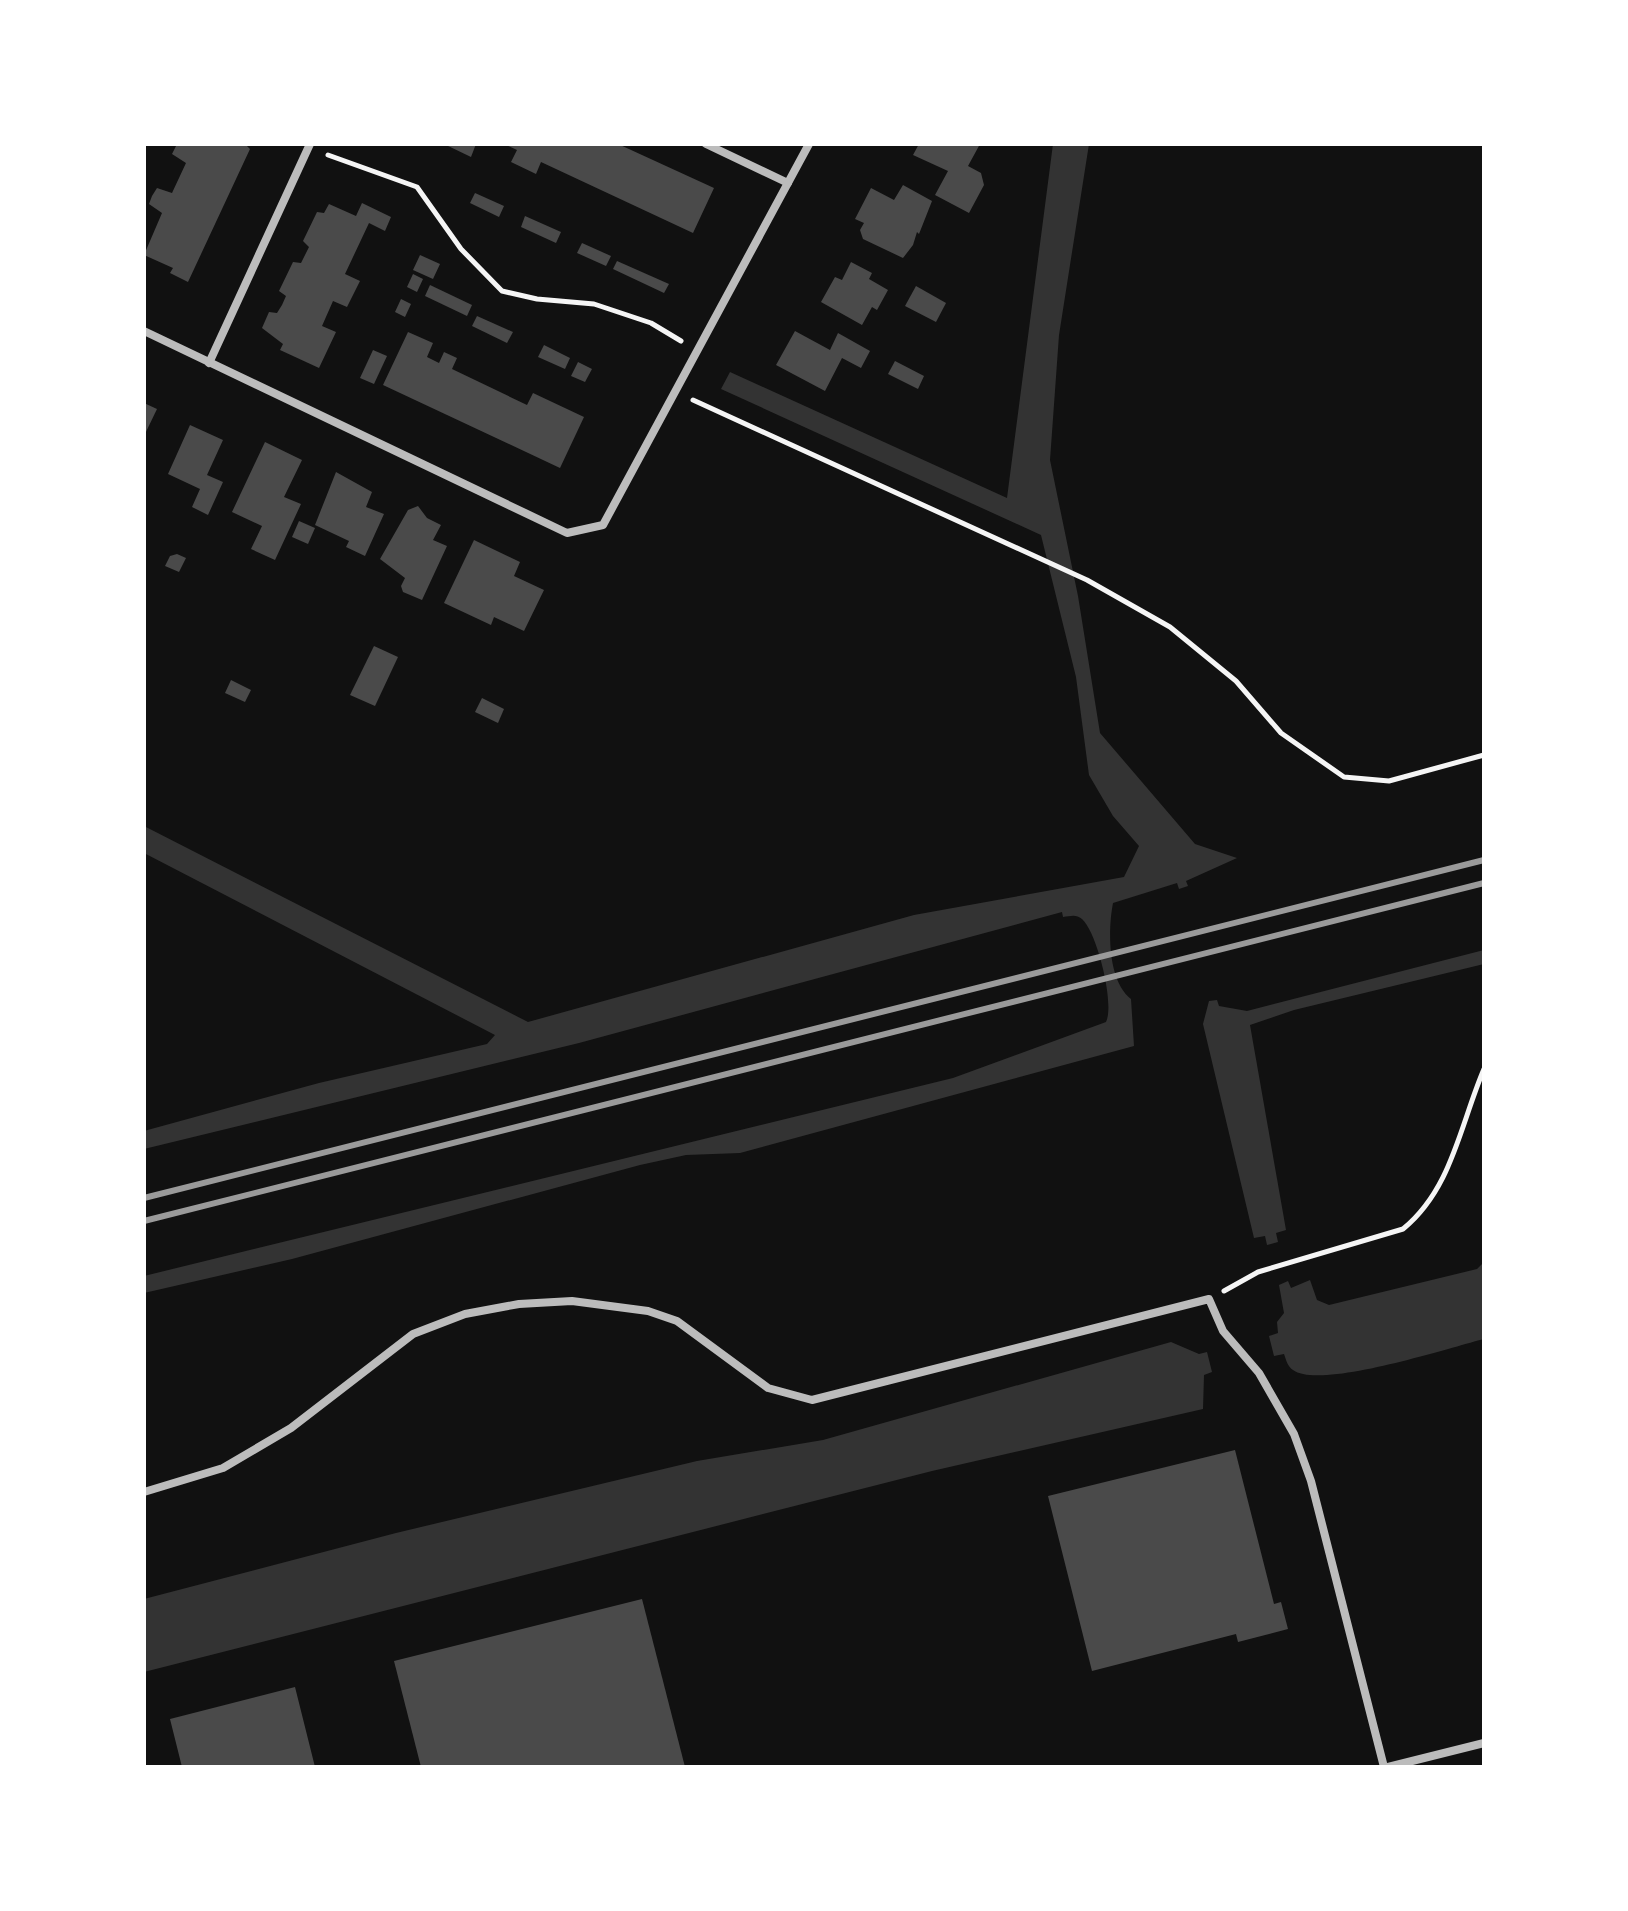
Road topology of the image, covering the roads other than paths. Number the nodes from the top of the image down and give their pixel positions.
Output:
1 (706, 144) edge
2 (809, 144) edge
3 (309, 146) edge
4 (788, 183) junction
5 (144, 331) edge
6 (209, 363) junction
7 (144, 1492) edge
8 (1484, 1743) edge
9 (1386, 1767) edge

1 - 4 street
2 - 4 street
3 - 6 street
4 - 6 street
5 - 6 street
7 - 9 street
8 - 9 street

